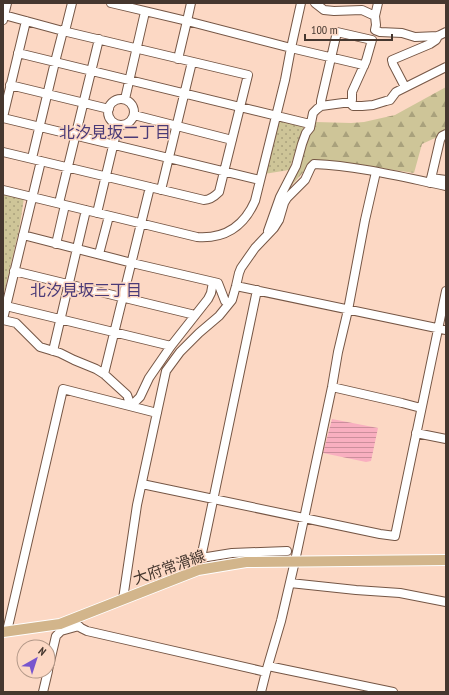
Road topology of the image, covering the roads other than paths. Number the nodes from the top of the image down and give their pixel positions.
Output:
1 (7, 3) edge
2 (72, 3) edge
3 (111, 3) edge
4 (191, 3) edge
5 (301, 3) edge
6 (315, 3) edge
7 (378, 3) edge
8 (146, 12) junction
9 (375, 16) junction
10 (4, 17) edge
11 (26, 21) junction
12 (187, 21) junction
13 (375, 30) junction
14 (63, 31) junction
15 (446, 32) edge
16 (438, 36) junction
17 (99, 40) junction
18 (372, 40) junction
19 (291, 48) junction
20 (136, 49) junction
21 (18, 53) junction
22 (331, 57) junction
23 (178, 59) junction
24 (55, 62) junction
25 (192, 62) junction
26 (364, 66) junction
27 (446, 67) edge
28 (91, 71) junction
29 (129, 80) junction
30 (10, 85) junction
31 (405, 87) junction
32 (47, 94) junction
33 (184, 94) junction
34 (125, 99) junction
35 (84, 103) junction
36 (350, 103) junction
37 (321, 106) junction
38 (240, 107) junction
39 (109, 109) junction
40 (134, 115) junction
41 (275, 116) junction
42 (3, 117) edge
43 (310, 124) junction
44 (118, 125) junction
45 (177, 126) junction
46 (40, 127) junction
47 (446, 134) edge
48 (76, 135) junction
49 (232, 140) junction
50 (113, 144) junction
51 (3, 152) edge
52 (32, 158) junction
53 (169, 158) junction
54 (41, 161) junction
55 (68, 167) junction
56 (224, 172) junction
57 (376, 172) junction
58 (106, 176) junction
59 (260, 180) junction
60 (430, 180) junction
61 (446, 180) edge
62 (446, 186) edge
63 (150, 188) junction
64 (3, 190) edge
65 (161, 190) junction
66 (32, 197) junction
67 (62, 204) junction
68 (86, 210) junction
69 (97, 213) junction
70 (109, 216) junction
71 (141, 224) junction
72 (267, 234) junction
73 (23, 236) junction
74 (56, 244) junction
75 (77, 249) junction
76 (99, 254) junction
77 (132, 263) junction
78 (14, 271) junction
79 (213, 282) junction
80 (68, 284) junction
81 (236, 286) junction
82 (257, 290) junction
83 (446, 291) edge
84 (123, 298) junction
85 (228, 304) junction
86 (6, 306) junction
87 (348, 310) junction
88 (195, 315) junction
89 (3, 319) edge
90 (60, 320) junction
91 (442, 329) edge
92 (114, 333) junction
93 (171, 346) junction
94 (53, 351) junction
95 (104, 374) junction
96 (332, 387) junction
97 (131, 406) junction
98 (421, 408) junction
99 (157, 413) junction
100 (416, 432) junction
101 (446, 439) edge
102 (142, 484) junction
103 (214, 499) junction
104 (304, 518) junction
105 (287, 550) dead end
106 (446, 560) edge
107 (295, 561) junction
108 (290, 583) junction
109 (123, 599) junction
110 (446, 602) edge
111 (5, 632) edge
112 (55, 639) edge
113 (267, 669) junction
114 (46, 679) edge
115 (43, 692) edge
116 (261, 692) edge
117 (393, 692) edge

1 - 10 street
2 - 14 street
3 - 8 street
4 - 12 street
5 - 19 street
6 - 9 street
7 - 9 street
8 - 12 street
8 - 20 street
9 - 13 street
10 - 11 street
11 - 14 street
11 - 21 street
12 - 19 street
12 - 23 street
13 - 16 street
13 - 18 street
14 - 17 street
14 - 24 street
15 - 16 street
16 - 31 street
17 - 20 street
17 - 28 street
18 - 22 street
18 - 26 street
19 - 22 street
19 - 41 street
20 - 23 street
20 - 29 street
21 - 24 street
21 - 30 street
22 - 26 street
22 - 37 street
23 - 25 street
24 - 28 street
24 - 32 street
25 - 33 street
25 - 38 street
26 - 36 street
27 - 31 street
28 - 29 street
28 - 35 street
29 - 33 street
29 - 34 street
30 - 32 street
30 - 42 street
31 - 36 street
32 - 35 street
32 - 46 street
33 - 38 street
33 - 45 street
34 - 39 street
34 - 40 street
35 - 39 street
35 - 48 street
36 - 37 street
37 - 43 street
38 - 41 street
38 - 49 street
39 - 44 street
40 - 44 street
40 - 45 street
41 - 43 street
41 - 59 street
42 - 46 street
43 - 72 street
44 - 50 street
45 - 49 street
45 - 53 street
46 - 48 street
46 - 52 street
47 - 60 street
48 - 50 street
48 - 55 street
49 - 56 street
50 - 53 street
50 - 58 street
51 - 52 street
52 - 54 street
53 - 56 street
53 - 65 street
54 - 55 street
54 - 66 street
55 - 58 street
55 - 67 street
56 - 59 street
56 - 65 street
57 - 60 street
57 - 72 street
57 - 87 street
58 - 63 street
58 - 69 street
59 - 71 street
60 - 61 street
60 - 62 street
63 - 65 street
63 - 71 street
64 - 66 street
66 - 67 street
66 - 73 street
67 - 68 street
67 - 74 street
68 - 69 street
68 - 75 street
69 - 70 street
70 - 71 street
70 - 76 street
71 - 77 street
72 - 81 street
73 - 74 street
73 - 78 street
74 - 75 street
75 - 76 street
75 - 80 street
76 - 77 street
77 - 79 street
77 - 84 street
78 - 80 street
78 - 86 street
79 - 85 street
79 - 88 street
80 - 84 street
80 - 90 street
81 - 82 street
81 - 85 street
82 - 87 street
82 - 103 street
83 - 91 street
84 - 88 street
84 - 92 street
85 - 99 street
86 - 89 street
86 - 90 street
87 - 91 street
87 - 96 street
88 - 93 street
89 - 94 street
90 - 92 street
90 - 94 street
91 - 98 street
92 - 93 street
92 - 95 street
93 - 97 street
94 - 95 street
95 - 97 street
96 - 98 street
96 - 104 street
97 - 99 street
97 - 111 street
98 - 100 street
99 - 102 street
100 - 101 street
100 - 104 street
102 - 103 street
102 - 109 street
103 - 104 street
103 - 105 street
104 - 107 street
106 - 107 main road, 大府常滑線
107 - 108 street
107 - 109 main road, 大府常滑線
108 - 110 street
108 - 113 street
109 - 111 main road, 大府常滑線
112 - 113 street
113 - 116 street
113 - 117 street
114 - 115 street

